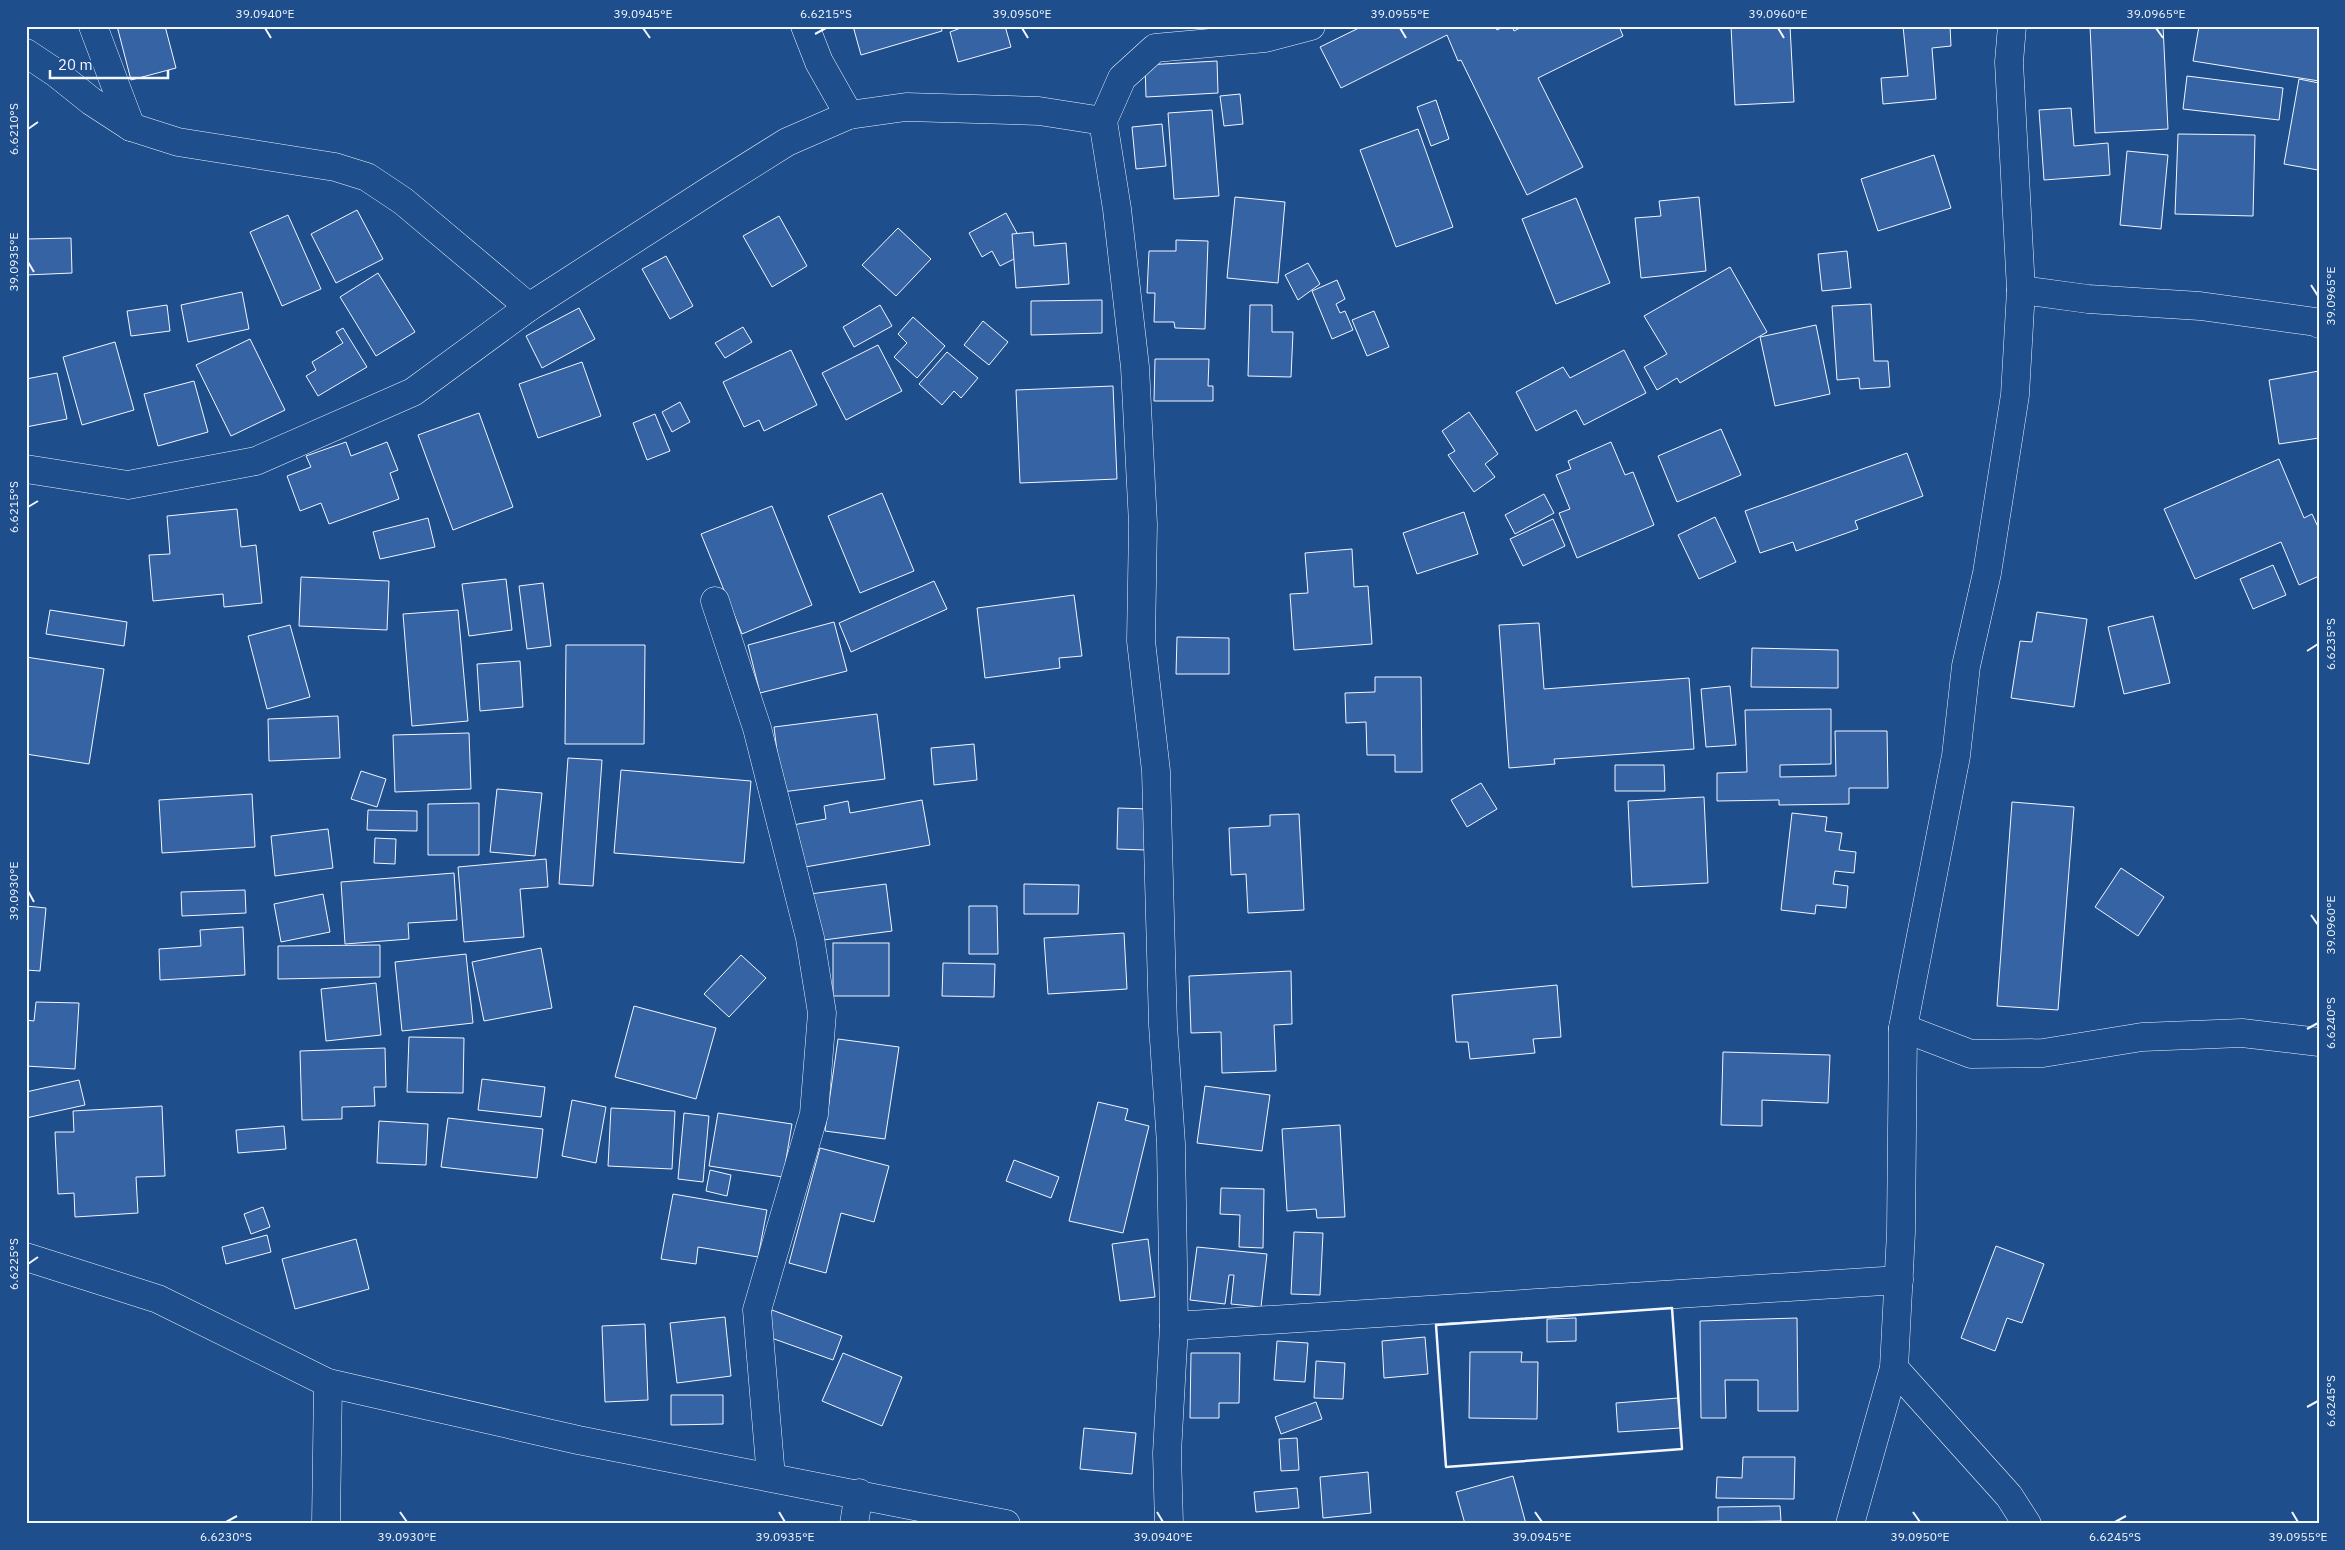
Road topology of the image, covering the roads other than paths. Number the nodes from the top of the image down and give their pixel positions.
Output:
1 (93, 26) edge
2 (805, 26) edge
3 (1312, 26) edge
4 (2012, 26) edge
5 (26, 53) edge
6 (849, 115) junction
7 (1103, 121) junction
8 (131, 126) junction
9 (2021, 290) junction
10 (529, 308) junction
11 (2319, 324) edge
12 (26, 469) edge
13 (715, 601) dead end
14 (1903, 1028) junction
15 (2319, 1042) edge
16 (26, 1257) edge
17 (1899, 1280) junction
18 (1174, 1326) junction
19 (1894, 1368) junction
20 (328, 1383) junction
21 (771, 1477) junction
22 (859, 1493) junction
23 (326, 1524) edge
24 (854, 1524) edge
25 (1006, 1524) edge
26 (1168, 1524) edge
27 (1850, 1524) edge
28 (2027, 1524) edge

1 - 8 street
2 - 6 street
3 - 7 street
4 - 9 street
5 - 8 street
6 - 7 street
6 - 10 street
7 - 18 street
8 - 10 street
9 - 11 street
9 - 14 street
10 - 12 street
13 - 21 street
14 - 15 street
14 - 17 street
16 - 20 street
17 - 18 street
17 - 19 street
18 - 26 street
19 - 27 street
19 - 28 street
20 - 21 street
20 - 23 street
21 - 22 street
22 - 24 street
22 - 25 street

